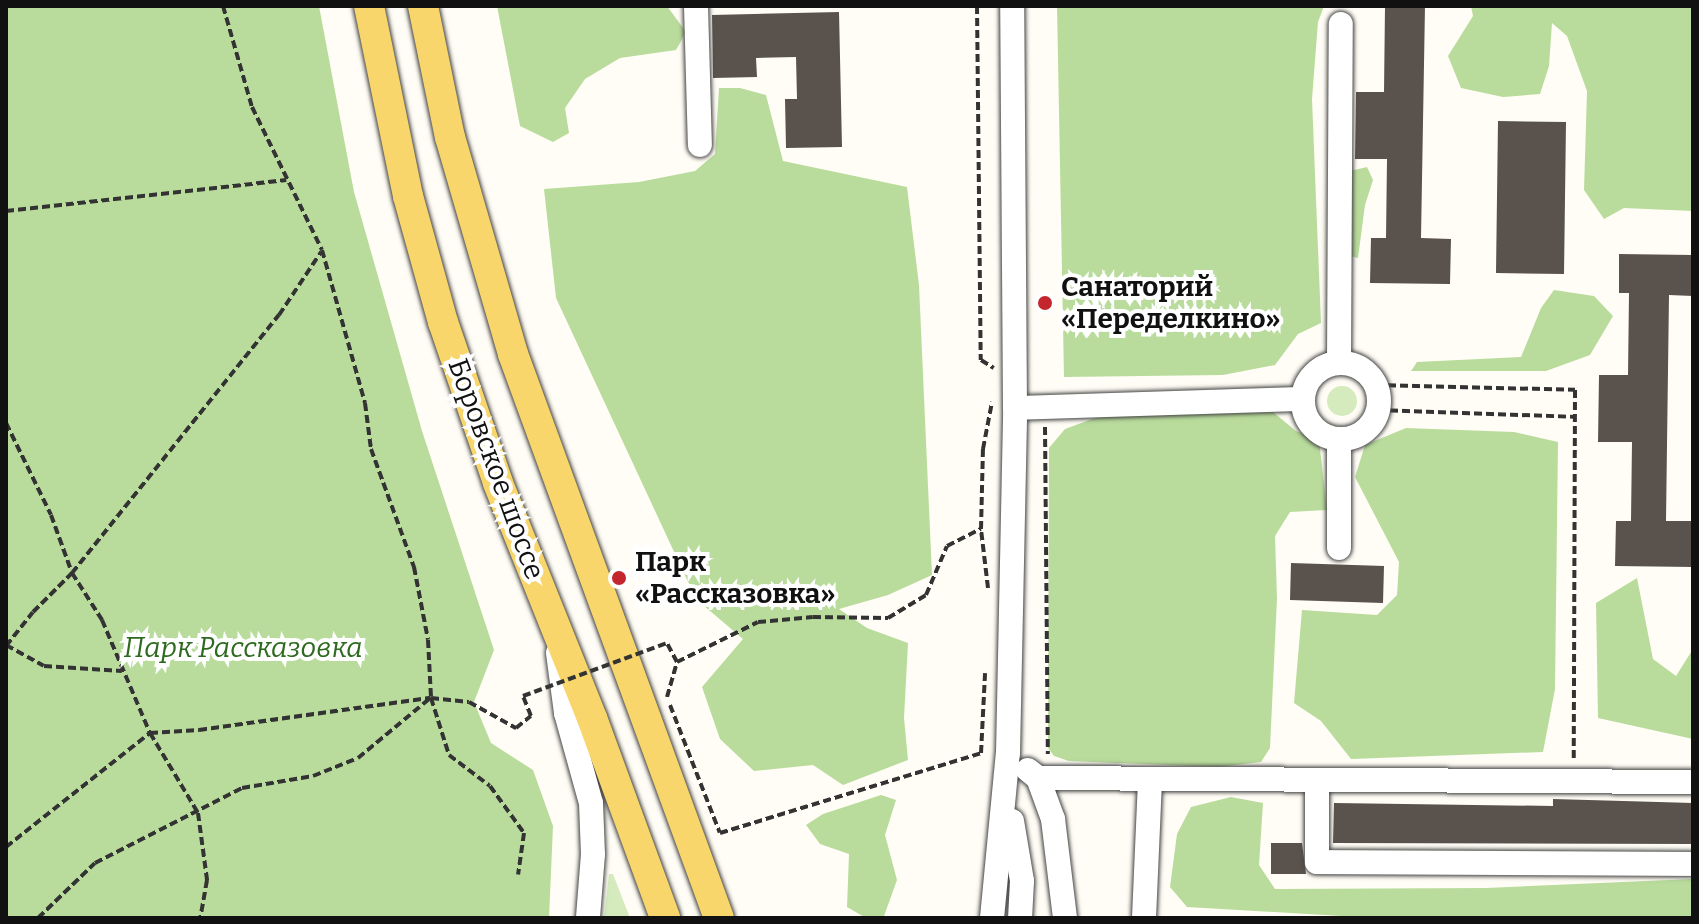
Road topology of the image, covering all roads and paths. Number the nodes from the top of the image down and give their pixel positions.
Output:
1 (223, 6) edge
2 (369, 6) edge
3 (423, 6) edge
4 (696, 6) edge
5 (977, 6) edge
6 (1012, 6) edge
7 (1341, 24) dead end
8 (700, 145) dead end
9 (286, 180) junction
10 (6, 211) edge
11 (322, 250) junction
12 (1339, 363) junction
13 (997, 373) dead end
14 (1376, 385) junction
15 (994, 389) dead end
16 (1303, 399) junction
17 (1026, 408) junction
18 (1378, 410) junction
19 (1575, 417) junction
20 (6, 423) edge
21 (1339, 440) junction
22 (981, 529) junction
23 (1339, 548) dead end
24 (72, 573) junction
25 (989, 600) dead end
26 (555, 631) junction
27 (6, 645) edge
28 (986, 661) dead end
29 (677, 662) junction
30 (122, 671) junction
31 (431, 698) junction
32 (150, 733) junction
33 (1008, 749) junction
34 (981, 753) junction
35 (1048, 754) junction
36 (1050, 778) junction
37 (1150, 779) junction
38 (1317, 780) junction
39 (1574, 781) junction
40 (1693, 782) edge
41 (198, 813) junction
42 (1012, 822) junction
43 (6, 847) edge
44 (1693, 864) edge
45 (518, 875) dead end
46 (38, 918) edge
47 (200, 918) edge
48 (588, 918) edge
49 (665, 918) edge
50 (719, 918) edge
51 (992, 918) edge
52 (1001, 918) edge
53 (1020, 918) edge
54 (1065, 918) edge
55 (1144, 918) edge

1 - 9 path
2 - 26 main road, Боровское шоссе
3 - 50 main road, Боровское шоссе
4 - 8 street
5 - 13 path
6 - 17 street
7 - 12 street
9 - 10 path
9 - 11 path
11 - 24 path
11 - 31 path
12 - 14 street
12 - 16 street
14 - 18 street
14 - 19 path
15 - 22 path
16 - 17 street
16 - 21 street
17 - 33 street
17 - 35 path
18 - 19 path
18 - 21 street
19 - 39 path
20 - 24 path
21 - 23 street
22 - 25 path
22 - 29 path
24 - 27 path
24 - 30 path
26 - 48 street
26 - 49 main road, Боровское шоссе
27 - 30 path
28 - 34 path
29 - 31 path, bridge
29 - 34 path
30 - 32 path
31 - 32 path
31 - 41 path
31 - 45 path
32 - 41 path
32 - 43 path
33 - 34 path
33 - 35 path
33 - 36 street
33 - 42 street
33 - 51 street
35 - 36 path
36 - 37 street
36 - 54 street
37 - 38 street
37 - 55 street
38 - 39 street
38 - 44 street
39 - 40 street
41 - 46 path
41 - 47 path
42 - 52 street
42 - 53 street

